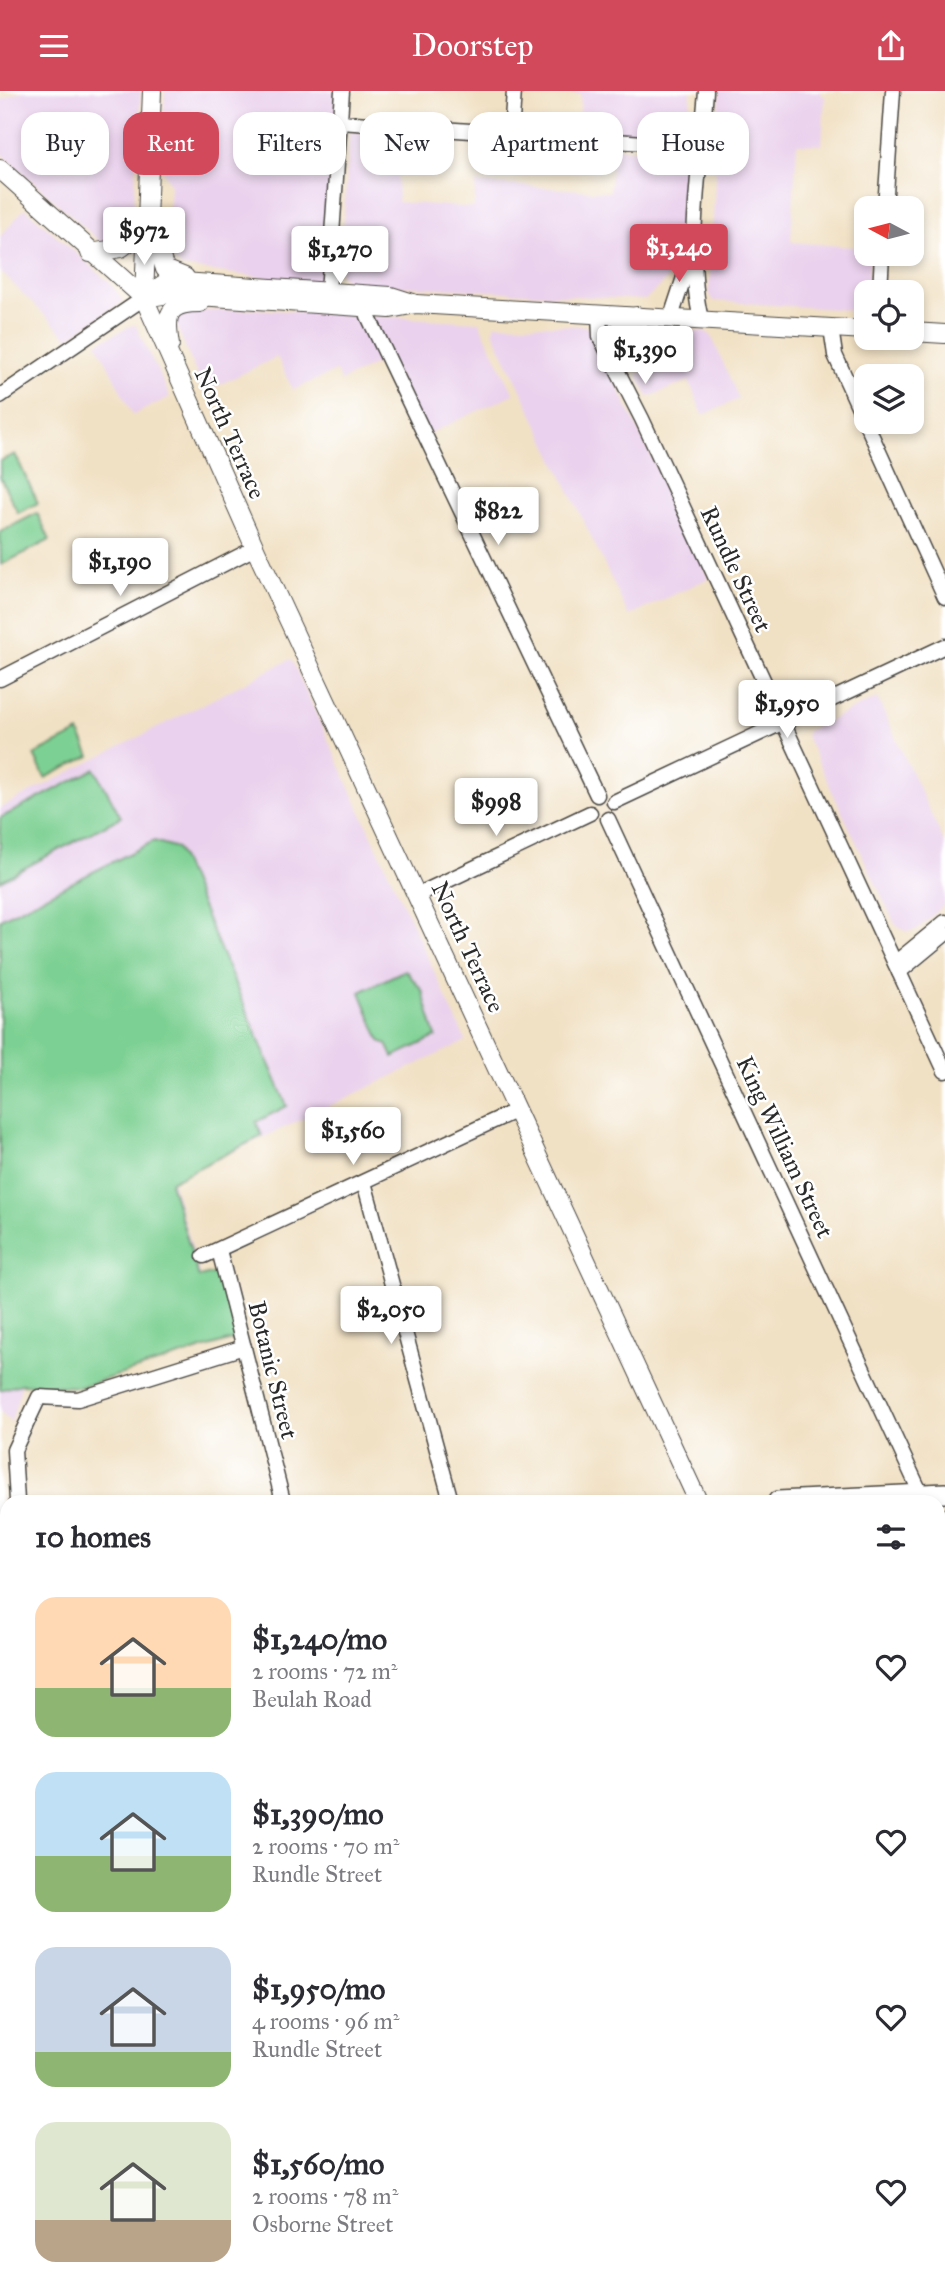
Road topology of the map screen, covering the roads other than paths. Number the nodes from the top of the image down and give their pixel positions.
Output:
1 (152, 91) edge
2 (342, 91) edge
3 (514, 91) edge
4 (706, 91) edge
5 (892, 91) edge
6 (341, 112) edge
7 (513, 112) edge
8 (704, 112) edge
9 (346, 123) edge
10 (468, 131) edge
11 (0, 169) edge
12 (336, 175) edge
13 (700, 175) edge
14 (886, 196) edge
15 (146, 206) junction
16 (145, 230) junction
17 (695, 242) junction
18 (90, 253) junction
19 (197, 283) junction
20 (328, 292) junction
21 (144, 298) junction
22 (246, 299) junction
23 (416, 304) junction
24 (364, 307) junction
25 (599, 314) junction
26 (637, 316) junction
27 (671, 317) junction
28 (701, 320) junction
29 (831, 328) junction
30 (854, 329) edge
31 (924, 333) edge
32 (945, 334) edge
33 (611, 356) junction
34 (173, 365) junction
35 (0, 396) edge
36 (255, 548) junction
37 (945, 597) edge
38 (945, 646) edge
39 (0, 680) edge
40 (783, 723) junction
41 (597, 795) junction
42 (614, 802) junction
43 (590, 813) junction
44 (608, 819) junction
45 (416, 895) junction
46 (945, 922) edge
47 (945, 934) edge
48 (897, 968) junction
49 (945, 1071) edge
50 (517, 1110) junction
51 (364, 1182) junction
52 (219, 1250) junction
53 (204, 1256) dead end
54 (244, 1347) junction
55 (17, 1495) edge
56 (281, 1495) edge
57 (449, 1495) edge
58 (695, 1495) edge
59 (920, 1495) edge

1 - 15 main road
2 - 6 street
3 - 7 street
4 - 8 street
5 - 14 street
9 - 10 street
11 - 18 main road
12 - 20 street
13 - 17 street
15 - 16 main road
15 - 19 main road
16 - 18 main road
16 - 21 main road
17 - 27 street
17 - 28 street
18 - 21 main road
19 - 20 main road
19 - 21 main road
20 - 23 main road
20 - 24 main road
21 - 22 main road
21 - 34 main road, North Terrace
21 - 35 street
22 - 24 main road
22 - 34 main road
23 - 24 main road
23 - 25 main road
24 - 41 street
25 - 26 main road
25 - 33 street, Rundle Street
26 - 27 main road
26 - 33 main road
27 - 28 main road
28 - 29 main road
29 - 30 main road
29 - 37 street
31 - 32 main road
33 - 40 street, Rundle Street
34 - 36 main road, North Terrace
36 - 39 street
36 - 45 main road, North Terrace
38 - 40 street
40 - 42 street
40 - 48 street, Rundle Street
41 - 42 street
41 - 43 street
42 - 44 street
43 - 44 street
43 - 45 street
44 - 59 street, King William Street
45 - 50 main road, North Terrace
46 - 48 street
47 - 48 street
48 - 49 street, Rundle Street
50 - 51 street
50 - 58 main road, North Terrace
51 - 52 street
51 - 57 street
52 - 53 street
52 - 54 street, Botanic Street
54 - 55 street
54 - 56 street, Botanic Street

